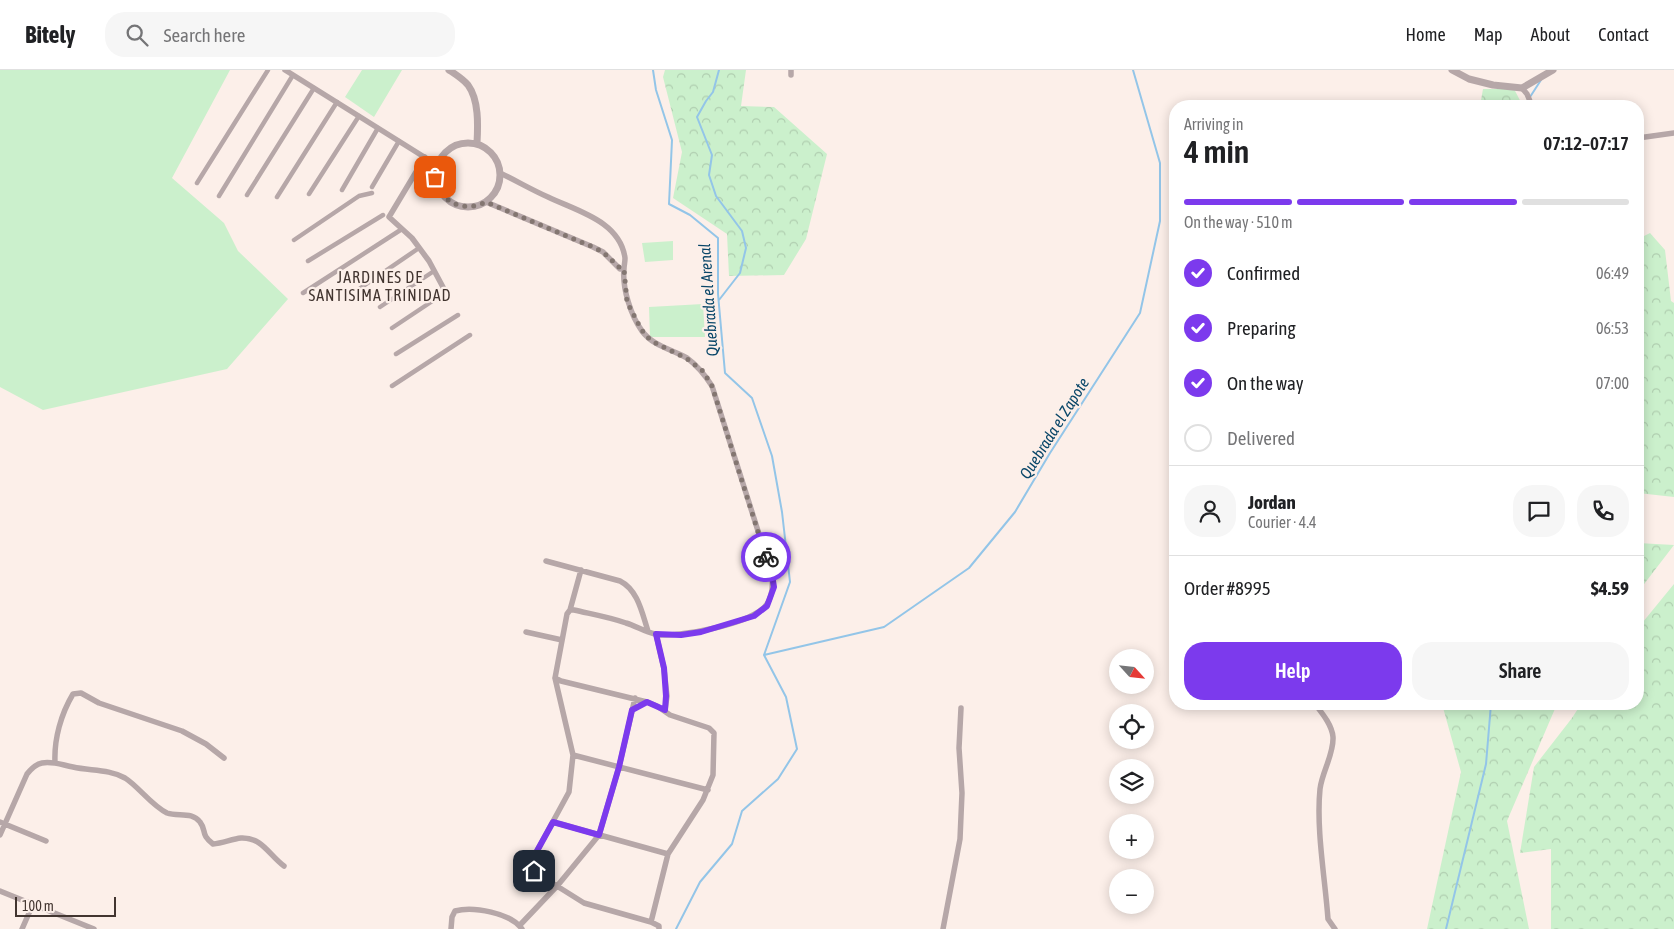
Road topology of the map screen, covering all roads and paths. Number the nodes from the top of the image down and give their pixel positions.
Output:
1 (268, 70) edge
2 (285, 70) edge
3 (449, 70) edge
4 (1452, 70) edge
5 (1553, 70) edge
6 (293, 75) junction
7 (314, 88) junction
8 (1522, 88) junction
9 (1530, 100) edge
10 (337, 102) junction
11 (359, 116) junction
12 (378, 128) junction
13 (1674, 134) edge
14 (1644, 137) edge
15 (399, 141) junction
16 (477, 143) junction
17 (425, 157) junction
18 (437, 164) junction
19 (500, 173) junction
20 (198, 182) dead end
21 (342, 190) dead end
22 (309, 194) dead end
23 (247, 195) dead end
24 (219, 196) dead end
25 (277, 197) dead end
26 (486, 202) junction
27 (383, 214) dead end
28 (402, 229) junction
29 (294, 240) dead end
30 (419, 248) junction
31 (308, 261) dead end
32 (624, 269) junction
33 (434, 271) junction
34 (358, 289) dead end
35 (445, 291) joint
36 (303, 293) dead end
37 (380, 307) dead end
38 (458, 314) dead end
39 (392, 328) dead end
40 (470, 335) dead end
41 (396, 354) dead end
42 (392, 386) dead end
43 (546, 561) dead end
44 (581, 570) junction
45 (570, 610) junction
46 (648, 631) junction
47 (526, 632) dead end
48 (656, 634) junction
49 (562, 640) junction
50 (558, 683) junction
51 (635, 698) junction
52 (647, 702) junction
53 (961, 708) dead end
54 (632, 710) junction
55 (665, 710) junction
56 (1319, 710) edge
57 (573, 755) junction
58 (224, 758) dead end
59 (55, 762) junction
60 (619, 767) junction
61 (708, 790) junction
62 (553, 822) junction
63 (2, 823) edge
64 (0, 835) edge
65 (599, 835) junction
66 (46, 841) dead end
67 (668, 854) junction
68 (284, 866) dead end
69 (558, 885) junction
70 (0, 891) edge
71 (33, 904) junction
72 (651, 922) junction
73 (521, 927) edge
74 (22, 929) edge
75 (94, 929) edge
76 (450, 929) edge
77 (660, 929) edge
78 (943, 929) edge
79 (1335, 929) edge

1 - 20 street
2 - 6 street
3 - 16 street
4 - 8 street
5 - 8 street
6 - 7 street
6 - 24 street
7 - 10 street
7 - 23 street
8 - 9 street
10 - 11 street
10 - 25 street
11 - 12 street
11 - 22 street
12 - 15 street
12 - 21 street
13 - 14 street
15 - 17 street
15 - 29 street
16 - 18 street
16 - 19 street
17 - 18 street
17 - 28 street
18 - 26 street
19 - 26 street
19 - 32 street
26 - 32 street
27 - 31 street
28 - 30 street
28 - 36 street
30 - 33 street
30 - 34 street
32 - 48 street
33 - 35 street
33 - 37 street
35 - 39 street
38 - 41 street
40 - 42 street
43 - 44 street
44 - 45 street
44 - 46 street
45 - 46 street
45 - 49 street
46 - 48 street
47 - 49 street
48 - 55 street
49 - 50 street
50 - 51 street
50 - 57 street
51 - 52 street
51 - 54 street
52 - 54 street
52 - 55 street
53 - 78 street
54 - 60 street
55 - 61 street
56 - 79 street
57 - 60 street
57 - 62 street
58 - 59 street
59 - 63 street
59 - 68 street
60 - 61 street
60 - 65 street
61 - 67 street
62 - 65 street
62 - 69 street
63 - 64 street
63 - 66 street
65 - 67 street
65 - 69 street
67 - 72 street
69 - 72 street
69 - 73 street
70 - 71 street
71 - 74 street
71 - 75 street
72 - 77 street
73 - 76 street

